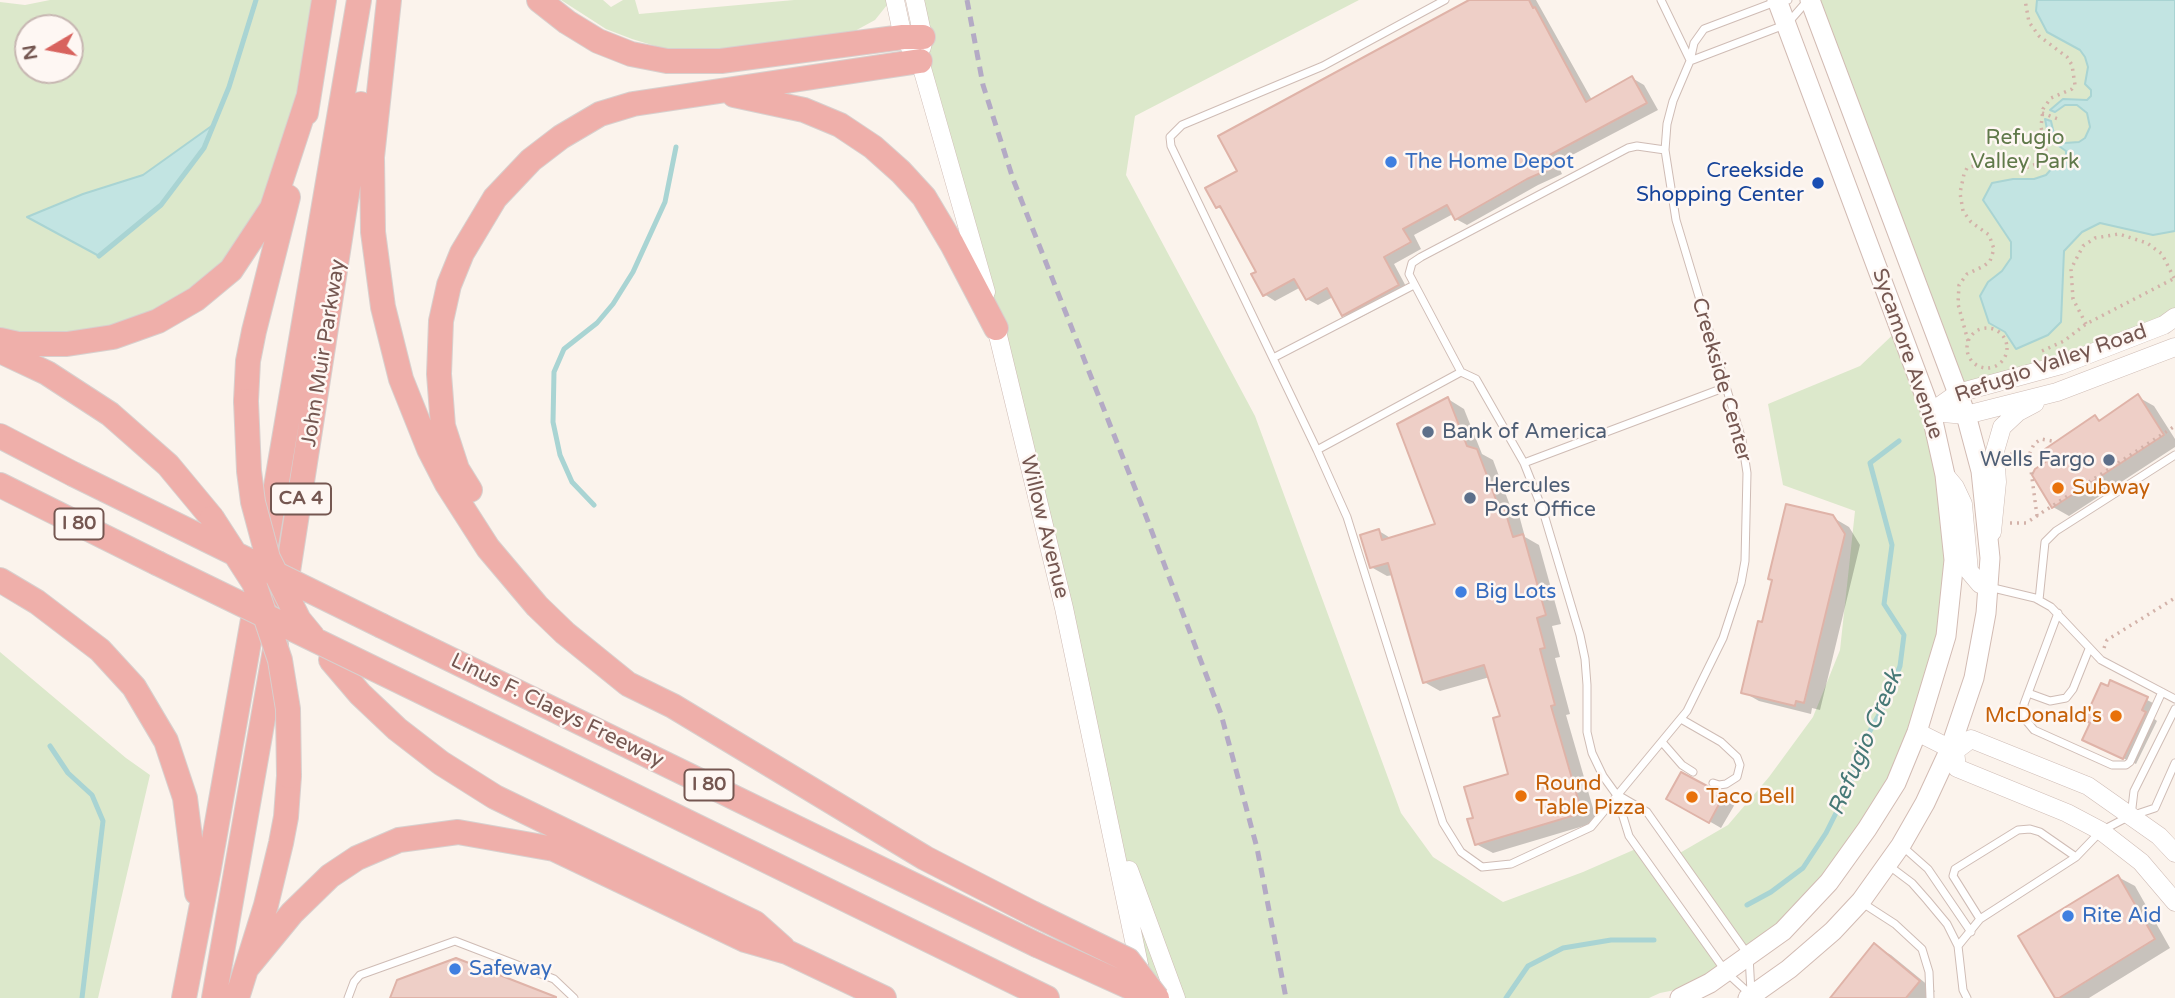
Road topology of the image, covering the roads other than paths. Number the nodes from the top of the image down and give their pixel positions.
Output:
1 (324, 0) edge
2 (359, 0) edge
3 (388, 0) edge
4 (539, 0) edge
5 (895, 0) edge
6 (915, 0) edge
7 (1445, 0) edge
8 (1661, 0) edge
9 (1777, 0) edge
10 (1788, 0) edge
11 (1809, 0) edge
12 (1787, 24) junction
13 (916, 45) junction
14 (1690, 61) junction
15 (716, 92) junction
16 (308, 98) junction
17 (1665, 149) junction
18 (1414, 285) junction
19 (2169, 321) edge
20 (996, 328) junction
21 (0, 340) edge
22 (2175, 349) edge
23 (0, 351) edge
24 (1273, 358) junction
25 (1461, 372) junction
26 (1726, 387) junction
27 (2057, 392) junction
28 (1958, 393) junction
29 (1931, 412) junction
30 (1966, 415) junction
31 (0, 436) edge
32 (1317, 450) junction
33 (2175, 455) edge
34 (1524, 463) junction
35 (1945, 475) junction
36 (0, 485) edge
37 (1990, 558) junction
38 (0, 580) edge
39 (1988, 586) junction
40 (2039, 600) junction
41 (2058, 613) junction
42 (2090, 649) junction
43 (2162, 692) junction
44 (2028, 693) junction
45 (2175, 699) edge
46 (673, 706) junction
47 (2175, 709) edge
48 (1681, 719) junction
49 (1917, 732) junction
50 (1662, 742) junction
51 (1953, 750) junction
52 (2175, 763) edge
53 (1693, 772) dead end
54 (1713, 782) dead end
55 (1616, 794) junction
56 (1105, 798) junction
57 (2131, 816) junction
58 (2101, 831) junction
59 (1901, 845) junction
60 (2175, 853) edge
61 (2076, 857) junction
62 (1888, 865) junction
63 (1861, 901) junction
64 (2175, 902) edge
65 (200, 911) junction
66 (1980, 919) junction
67 (1971, 932) junction
68 (1958, 946) junction
69 (787, 952) junction
70 (1749, 956) junction
71 (246, 969) junction
72 (1726, 972) junction
73 (1045, 997) edge
74 (1751, 997) edge
75 (184, 998) edge
76 (214, 998) edge
77 (237, 998) edge
78 (348, 998) edge
79 (574, 998) edge
80 (884, 998) edge
81 (1147, 998) edge
82 (1156, 998) edge
83 (1176, 998) edge
84 (1680, 998) edge
85 (1930, 998) edge
86 (1967, 998) edge

1 - 16 highway
2 - 65 highway, John Muir Parkway / CA 4
3 - 46 highway
3 - 76 highway, John Muir Parkway / CA 4
4 - 13 highway
5 - 13 street, Willow Avenue
6 - 13 street, Willow Avenue
7 - 24 lane, Creekside Center
8 - 14 lane
9 - 10 lane, Creekside Center
9 - 12 main road, Sycamore Avenue
9 - 14 lane, Creekside Center
11 - 12 lane
11 - 28 main road, Sycamore Avenue
12 - 14 lane
12 - 29 main road, Sycamore Avenue
13 - 15 highway
13 - 20 street, Willow Avenue
14 - 17 lane, Creekside Center
15 - 20 highway
15 - 46 highway
16 - 21 highway
16 - 69 highway, bridge
17 - 18 lane
17 - 26 lane, Creekside Center
18 - 24 lane
18 - 25 lane
19 - 22 lane
19 - 28 street, Refugio Valley Road
20 - 56 street, Willow Avenue
22 - 27 street, Refugio Valley Road
23 - 71 highway, bridge
24 - 32 lane, Creekside Center
25 - 32 lane
25 - 34 lane
26 - 34 lane
26 - 48 lane, Creekside Center
27 - 30 street, Refugio Valley Road
27 - 37 street
28 - 29 street, Refugio Valley Road
28 - 30 main road, Sycamore Avenue
29 - 30 street, Refugio Valley Road
29 - 35 main road, Sycamore Avenue
30 - 37 main road, Sycamore Avenue
31 - 82 highway, Linus F. Claeys Freeway / I 80, bridge
32 - 55 lane, Creekside Center
33 - 40 lane
34 - 55 lane
35 - 39 street
35 - 49 main road, Sycamore Avenue
36 - 73 highway, Linus F. Claeys Freeway / I 80, bridge
37 - 39 main road, Sycamore Avenue
38 - 65 highway
39 - 40 lane
39 - 51 main road, Sycamore Avenue
40 - 41 lane
41 - 42 lane
41 - 44 lane
42 - 43 lane
42 - 44 lane
43 - 44 lane
43 - 45 lane
46 - 82 highway, bridge
47 - 57 lane
48 - 50 lane, Creekside Center
48 - 54 lane
49 - 51 street
49 - 70 main road, Sycamore Avenue
50 - 53 lane
50 - 55 lane, Creekside Center
51 - 57 street
51 - 58 street
51 - 59 main road, Sycamore Avenue
52 - 57 lane
55 - 70 lane
55 - 72 lane
56 - 81 street, Willow Avenue
56 - 83 street
57 - 58 lane
57 - 60 street
58 - 61 lane
58 - 64 street
59 - 62 main road, Sycamore Avenue
59 - 67 lane
61 - 66 lane
61 - 66 lane
62 - 63 main road, Sycamore Avenue
62 - 68 lane
63 - 74 main road, Sycamore Avenue
63 - 85 lane
65 - 75 highway, John Muir Parkway / CA 4
66 - 67 lane
67 - 68 lane
68 - 86 lane
69 - 71 highway
69 - 80 highway
70 - 72 main road, Sycamore Avenue
70 - 74 lane
71 - 77 highway
72 - 74 lane
72 - 84 main road, Sycamore Avenue
78 - 79 lane

